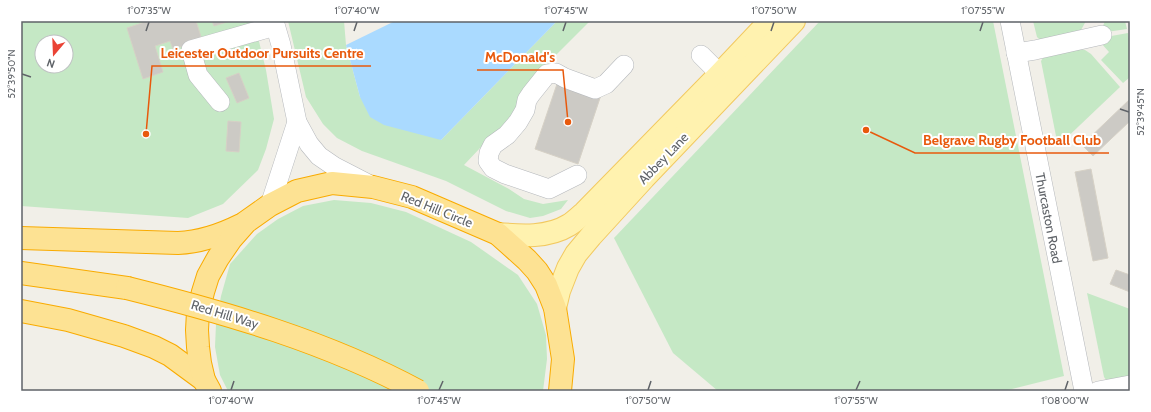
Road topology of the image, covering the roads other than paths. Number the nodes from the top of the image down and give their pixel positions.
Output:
1 (770, 21) edge
2 (794, 21) edge
3 (1010, 21) edge
4 (274, 23) edge
5 (1102, 35) dead end
6 (1016, 53) junction
7 (701, 55) dead end
8 (624, 65) dead end
9 (720, 74) junction
10 (220, 102) dead end
11 (297, 122) junction
12 (577, 175) dead end
13 (373, 187) junction
14 (270, 205) junction
15 (246, 222) junction
16 (498, 234) junction
17 (21, 238) edge
18 (21, 273) edge
19 (555, 308) junction
20 (21, 311) edge
21 (563, 360) junction
22 (1130, 384) edge
23 (207, 386) edge
24 (418, 391) edge
25 (560, 391) edge
26 (576, 391) edge
27 (1084, 391) edge
28 (1098, 391) edge

1 - 9 main road, Abbey Lane
2 - 19 main road, Abbey Lane
3 - 6 street, Thurcaston Road
4 - 10 street
4 - 11 street
5 - 6 street
6 - 27 street, Thurcaston Road
7 - 9 street
8 - 12 street
9 - 16 main road, Abbey Lane
11 - 13 street
11 - 14 street
13 - 14 highway, Red Hill Circle
13 - 16 highway, Red Hill Circle
14 - 15 highway, Red Hill Circle
15 - 17 highway
15 - 23 highway, Red Hill Circle
16 - 19 highway, Red Hill Circle
18 - 24 highway, Red Hill Way, bridge
19 - 21 highway, Red Hill Circle
20 - 23 highway
21 - 25 highway, Red Hill Circle
21 - 26 highway
22 - 28 street

